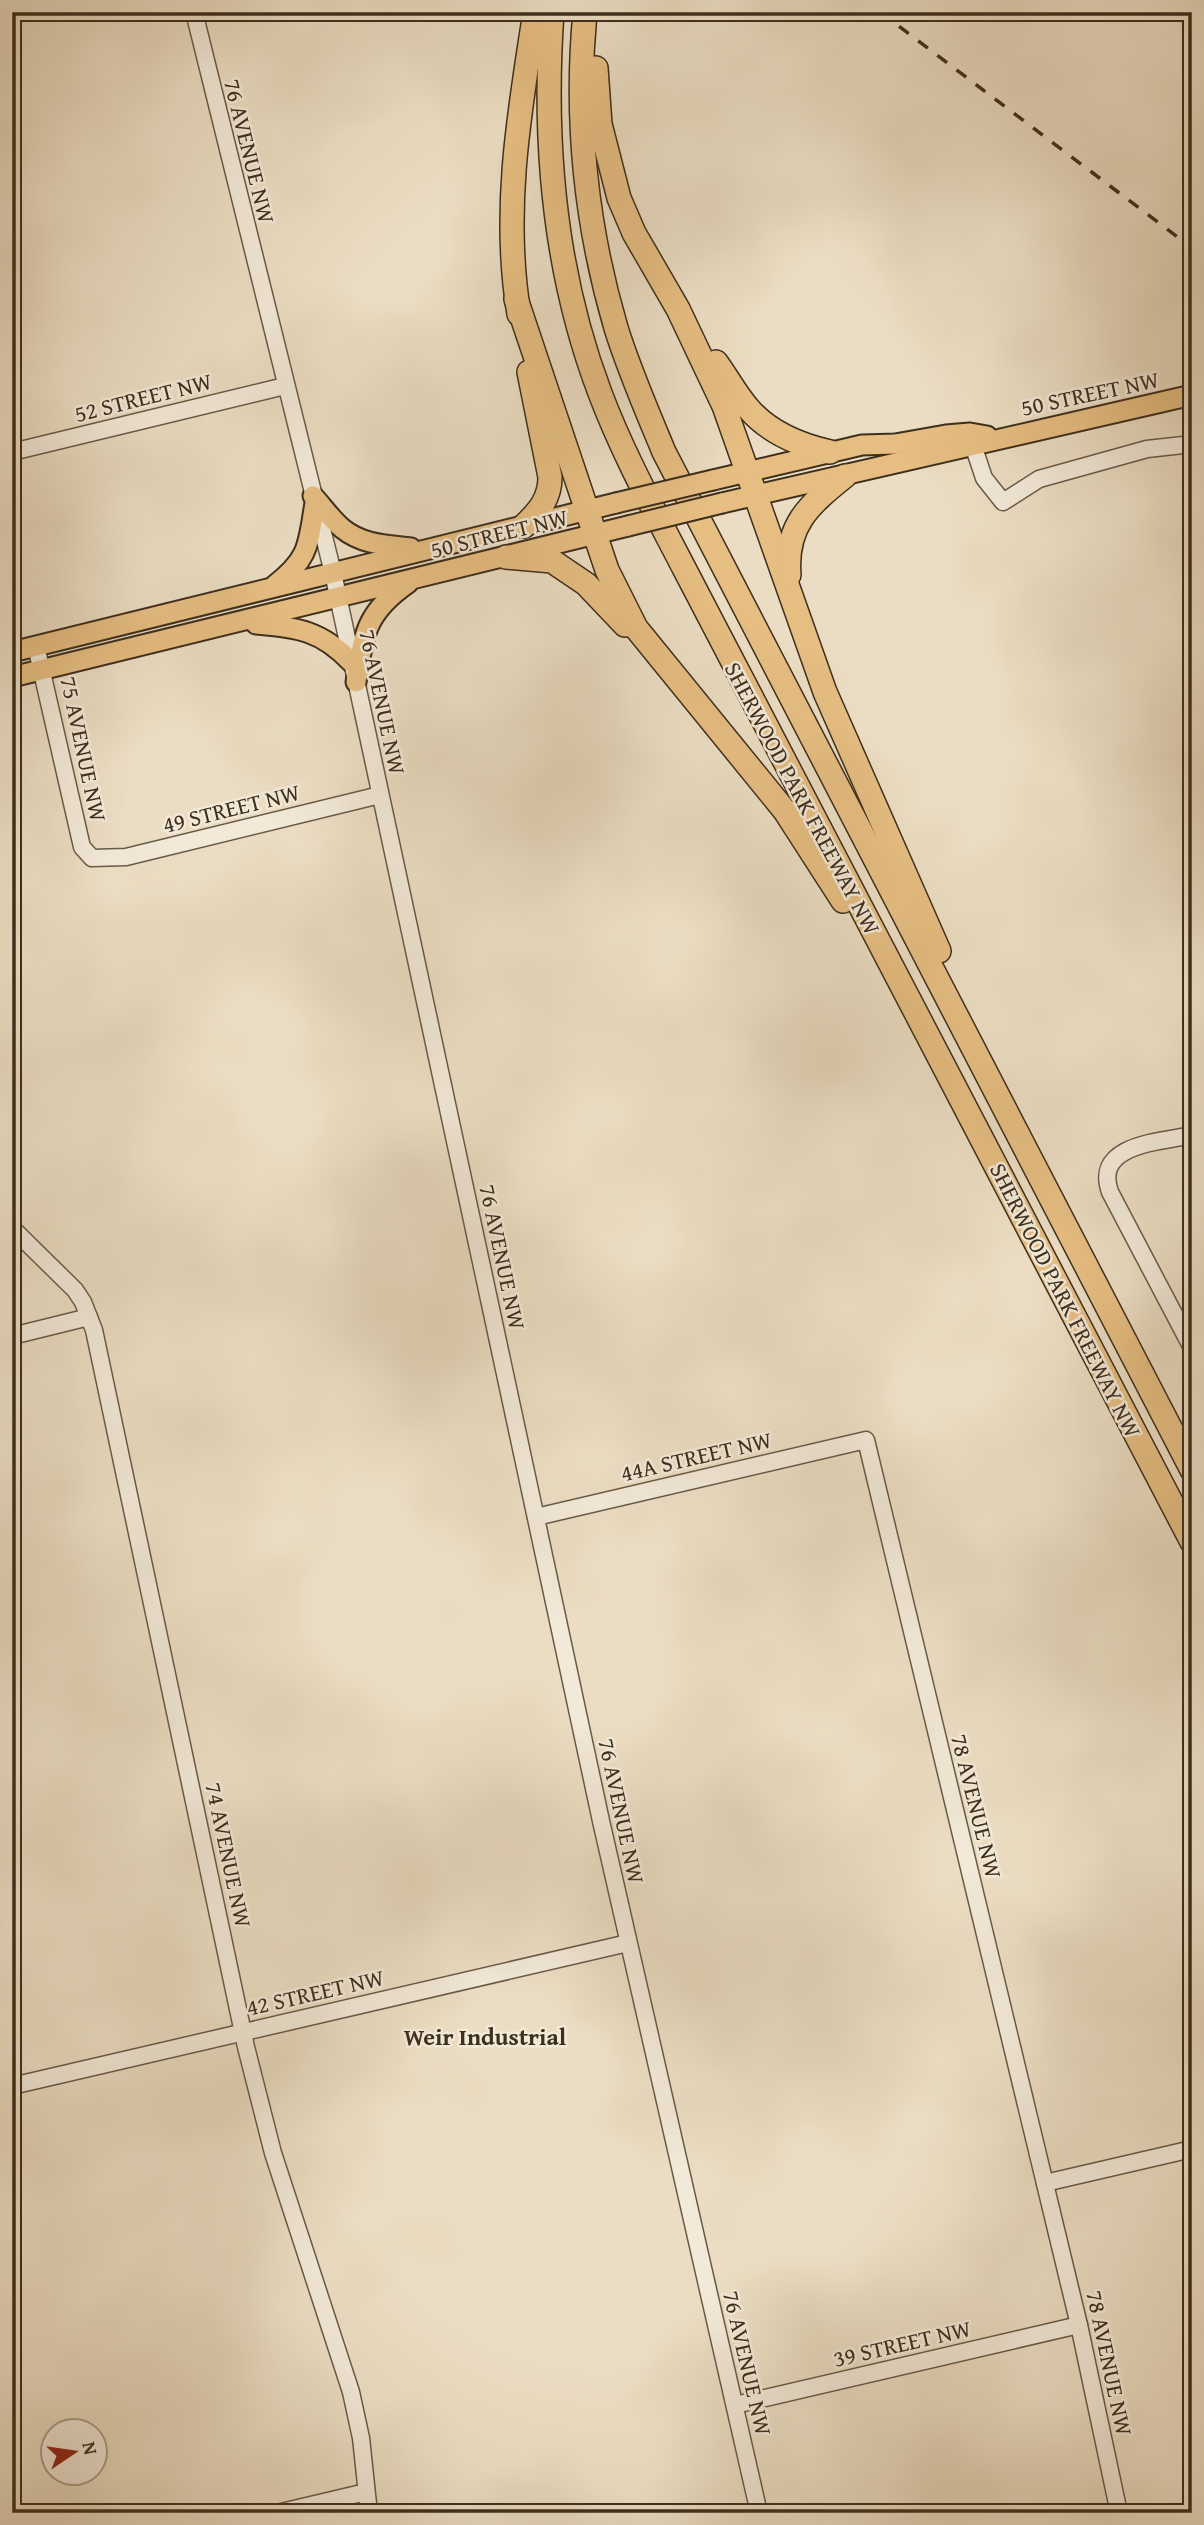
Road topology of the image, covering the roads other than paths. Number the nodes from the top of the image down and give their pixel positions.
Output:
1 (194, 12) edge
2 (536, 12) edge
3 (552, 12) edge
4 (585, 12) edge
5 (597, 12) edge
6 (516, 299) junction
7 (690, 333) junction
8 (285, 386) junction
9 (1192, 395) edge
10 (971, 439) junction
11 (1192, 444) edge
12 (12, 452) edge
13 (830, 452) junction
14 (747, 472) junction
15 (845, 476) junction
16 (755, 495) junction
17 (314, 500) junction
18 (588, 510) junction
19 (524, 526) junction
20 (596, 534) junction
21 (426, 549) junction
22 (506, 556) junction
23 (333, 573) junction
24 (415, 579) junction
25 (272, 588) junction
26 (790, 596) junction
27 (336, 598) junction
28 (238, 622) junction
29 (36, 646) junction
30 (12, 652) edge
31 (657, 657) junction
32 (351, 662) junction
33 (43, 670) junction
34 (12, 677) edge
35 (356, 682) junction
36 (380, 795) junction
37 (92, 858) joint
38 (887, 957) junction
39 (965, 1034) junction
40 (1192, 1135) edge
41 (12, 1228) edge
42 (89, 1317) junction
43 (12, 1336) edge
44 (1192, 1348) edge
45 (866, 1440) joint
46 (1192, 1470) edge
47 (536, 1517) junction
48 (1192, 1542) edge
49 (628, 1943) junction
50 (243, 2032) junction
51 (12, 2086) edge
52 (1192, 2149) edge
53 (1045, 2183) junction
54 (1079, 2325) junction
55 (735, 2405) junction
56 (366, 2492) junction
57 (277, 2513) edge
58 (369, 2513) edge
59 (759, 2513) edge
60 (1118, 2513) edge

1 - 8 street, 76 AVENUE NW
2 - 6 highway
3 - 38 highway, SHERWOOD PARK FREEWAY NW
4 - 39 highway, SHERWOOD PARK FREEWAY NW
5 - 7 highway
6 - 18 highway
6 - 19 highway
7 - 13 highway
7 - 14 highway
8 - 12 street, 52 STREET NW
8 - 17 street, 76 AVENUE NW
9 - 10 main road, 50 STREET NW
10 - 11 street
10 - 13 main road, 50 STREET NW
10 - 15 main road, 50 STREET NW
13 - 14 main road, 50 STREET NW
14 - 16 highway
14 - 18 main road, 50 STREET NW, bridge
15 - 16 main road, 50 STREET NW
15 - 26 highway
16 - 20 main road, 50 STREET NW, bridge
16 - 26 highway
17 - 21 main road
17 - 23 street, 76 AVENUE NW
17 - 25 main road
18 - 19 main road, 50 STREET NW
18 - 20 highway
19 - 21 main road, 50 STREET NW
20 - 22 main road, 50 STREET NW
20 - 31 highway
21 - 23 main road, 50 STREET NW
22 - 24 main road, 50 STREET NW
22 - 31 highway
23 - 25 main road, 50 STREET NW
23 - 27 street, 76 AVENUE NW
24 - 27 main road, 50 STREET NW
24 - 35 main road
25 - 29 main road, 50 STREET NW
26 - 39 highway
27 - 28 main road, 50 STREET NW
27 - 32 street, 76 AVENUE NW
28 - 32 main road
28 - 33 main road, 50 STREET NW
29 - 30 main road, 50 STREET NW
29 - 33 street, 75 AVENUE NW
31 - 38 highway
32 - 35 street, 76 AVENUE NW
33 - 34 main road, 50 STREET NW
33 - 37 street, 75 AVENUE NW
35 - 36 street, 76 AVENUE NW
36 - 37 street, 49 STREET NW
36 - 47 street, 76 AVENUE NW
38 - 48 highway, SHERWOOD PARK FREEWAY NW
39 - 46 highway, SHERWOOD PARK FREEWAY NW
40 - 44 street
41 - 42 street, 74 AVENUE NW
42 - 43 street
42 - 50 street, 74 AVENUE NW
45 - 47 street, 44A STREET NW
45 - 53 street, 78 AVENUE NW
47 - 49 street, 76 AVENUE NW
49 - 50 street, 42 STREET NW
49 - 55 street, 76 AVENUE NW
50 - 51 street, 42 STREET NW
50 - 56 street, 74 AVENUE NW
52 - 53 street
53 - 54 street, 78 AVENUE NW
54 - 55 street, 39 STREET NW
54 - 60 street, 78 AVENUE NW
55 - 59 street, 76 AVENUE NW
56 - 57 street
56 - 58 street, 74 AVENUE NW

